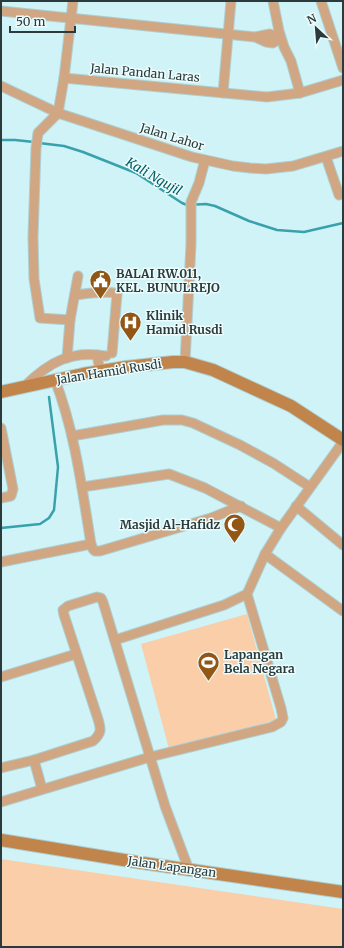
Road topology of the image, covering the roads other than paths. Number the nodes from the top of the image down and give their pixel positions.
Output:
1 (73, 1) edge
2 (231, 1) edge
3 (273, 1) edge
4 (320, 1) edge
5 (1, 10) edge
6 (71, 17) junction
7 (228, 33) junction
8 (279, 39) junction
9 (343, 68) edge
10 (64, 78) junction
11 (343, 80) edge
12 (1, 86) edge
13 (223, 93) junction
14 (300, 93) junction
15 (58, 113) junction
16 (343, 151) edge
17 (326, 157) junction
18 (205, 160) junction
19 (339, 195) dead end
20 (78, 276) dead end
21 (75, 295) junction
22 (70, 320) junction
23 (105, 355) junction
24 (67, 358) junction
25 (185, 362) junction
26 (100, 371) junction
27 (55, 380) junction
28 (25, 386) junction
29 (1, 392) edge
30 (1, 428) edge
31 (72, 436) junction
32 (343, 441) edge
33 (82, 487) junction
34 (310, 487) junction
35 (1, 498) edge
36 (241, 506) junction
37 (296, 506) junction
38 (281, 528) junction
39 (91, 544) junction
40 (343, 545) edge
41 (265, 554) junction
42 (1, 562) edge
43 (247, 594) junction
44 (343, 611) edge
45 (115, 640) junction
46 (76, 654) junction
47 (1, 677) edge
48 (150, 757) junction
49 (34, 760) junction
50 (1, 768) edge
51 (42, 789) junction
52 (1, 802) edge
53 (1, 840) edge
54 (189, 870) junction
55 (343, 892) edge

1 - 6 street
2 - 7 street
3 - 8 street
4 - 9 street
5 - 6 street
6 - 7 street
6 - 10 street
7 - 8 street
7 - 13 street
8 - 14 street
10 - 13 street, Jalan Pandan Laras
10 - 15 street
11 - 14 street, Jalan Pandan Laras
12 - 15 street, Jalan Lahor
13 - 14 street, Jalan Pandan Laras
15 - 18 street, Jalan Lahor
15 - 22 street
16 - 17 street, Jalan Lahor
17 - 18 street, Jalan Lahor
17 - 19 street
18 - 25 street
20 - 21 street
21 - 22 street
21 - 23 street
22 - 24 street
23 - 24 street
23 - 26 street
24 - 28 street
25 - 26 street, Jalan Hamid Rusdi
25 - 32 street, Jalan Hamid Rusdi
26 - 27 street, Jalan Hamid Rusdi
27 - 28 street, Jalan Hamid Rusdi
27 - 31 street
28 - 29 street, Jalan Hamid Rusdi
30 - 35 street
31 - 33 street
31 - 34 street
32 - 34 street
33 - 36 street
33 - 39 street
34 - 37 street
36 - 38 street
36 - 39 street
37 - 38 street
37 - 40 street
38 - 41 street
39 - 42 street
41 - 43 street
41 - 44 street
43 - 45 street
43 - 48 street
45 - 46 street
45 - 48 street
46 - 47 street
46 - 49 street
48 - 51 street
48 - 54 street
49 - 50 street
49 - 51 street
51 - 52 street
53 - 54 street, Jalan Lapangan
54 - 55 street, Jalan Lapangan

